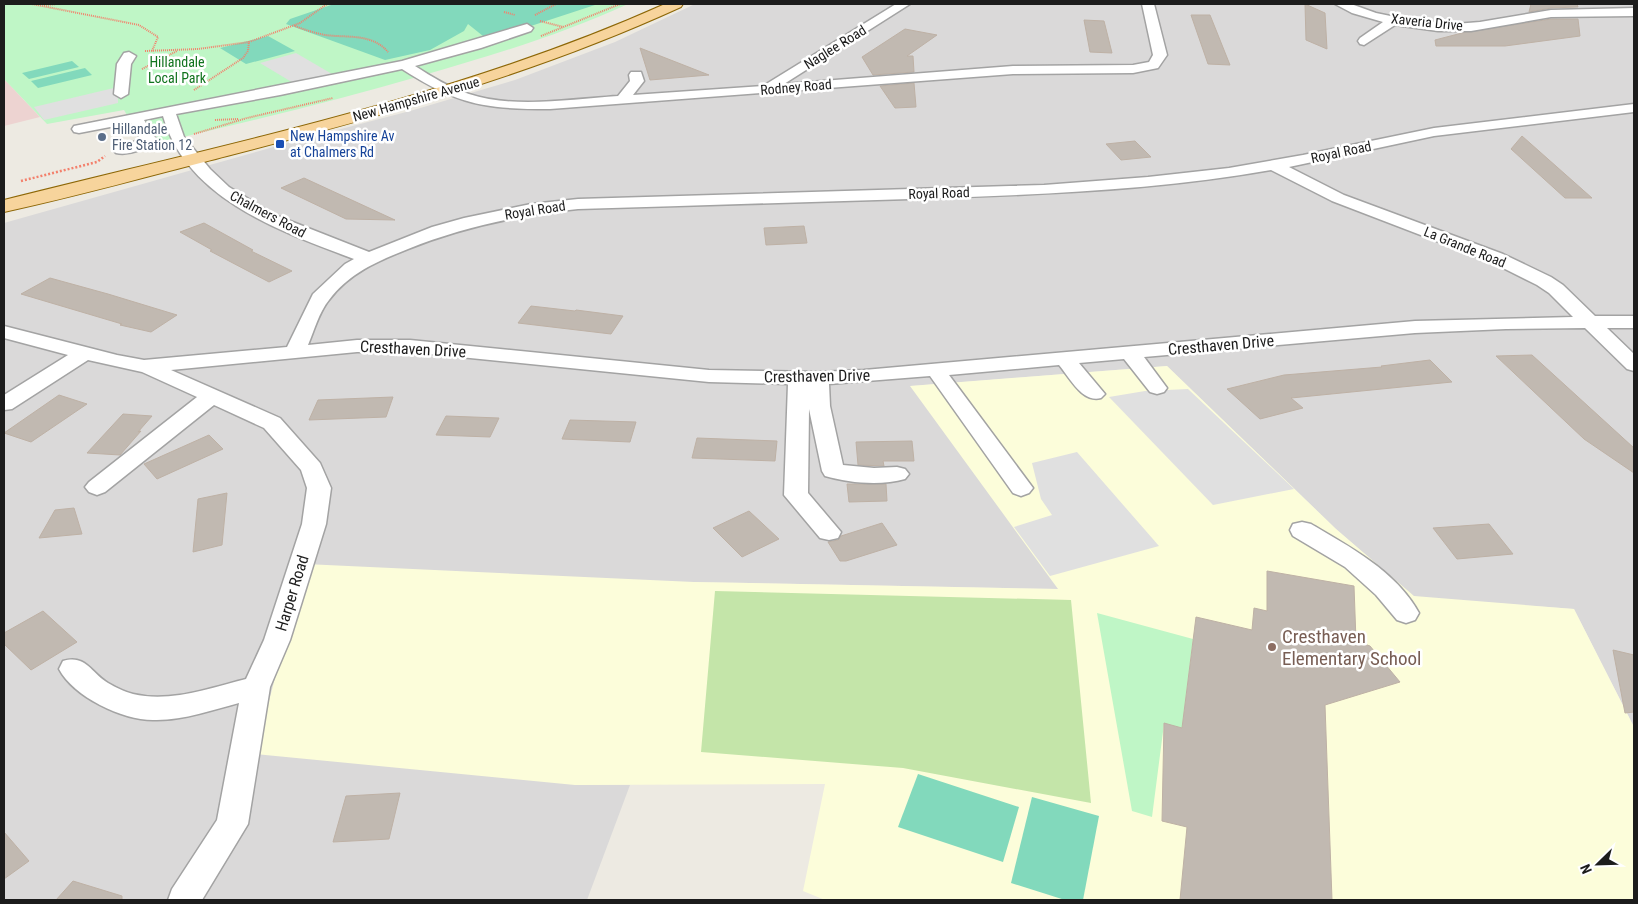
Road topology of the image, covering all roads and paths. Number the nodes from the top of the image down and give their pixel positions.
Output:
1 (33, 4) edge
2 (57, 4) edge
3 (327, 4) edge
4 (644, 4) edge
5 (676, 4) edge
6 (904, 4) edge
7 (1148, 4) edge
8 (1341, 4) edge
9 (1634, 12) edge
10 (1394, 20) junction
11 (295, 26) junction
12 (527, 28) dead end
13 (1364, 41) dead end
14 (249, 42) junction
15 (152, 51) junction
16 (177, 51) junction
17 (129, 56) joint
18 (390, 57) dead end
19 (404, 65) junction
20 (122, 74) junction
21 (636, 75) dead end
22 (431, 82) junction
23 (448, 90) junction
24 (767, 90) junction
25 (121, 94) dead end
26 (334, 97) dead end
27 (622, 100) junction
28 (188, 108) junction
29 (1634, 108) edge
30 (168, 111) junction
31 (135, 117) junction
32 (79, 129) dead end
33 (196, 133) junction
34 (184, 148) junction
35 (120, 150) dead end
36 (105, 156) dead end
37 (1272, 166) junction
38 (21, 181) dead end
39 (4, 191) edge
40 (4, 206) edge
41 (369, 258) junction
42 (1589, 322) junction
43 (1634, 322) edge
44 (4, 332) edge
45 (294, 352) junction
46 (85, 353) junction
47 (1130, 353) junction
48 (1064, 358) junction
49 (1634, 365) edge
50 (144, 366) junction
51 (936, 370) junction
52 (808, 378) junction
53 (1157, 388) dead end
54 (1094, 394) dead end
55 (212, 396) junction
56 (4, 404) edge
57 (897, 474) dead end
58 (97, 487) dead end
59 (1021, 488) dead end
60 (1302, 530) dead end
61 (828, 532) dead end
62 (1406, 613) dead end
63 (73, 669) dead end
64 (256, 687) junction
65 (184, 900) edge

1 - 2 path
1 - 15 path
3 - 11 path
4 - 22 main road, New Hampshire Avenue
5 - 23 main road, New Hampshire Avenue
6 - 24 street, Naglee Road
7 - 24 street, Rodney Road
8 - 10 street, Xaveria Drive
9 - 10 street, Xaveria Drive
10 - 13 street
11 - 14 path
11 - 18 path
12 - 19 street
14 - 16 path
14 - 28 path
15 - 16 path
15 - 17 path
16 - 20 path
17 - 20 street
19 - 22 street, Rodney Road
19 - 28 street
20 - 25 street
21 - 27 street
22 - 23 street, Rodney Road
22 - 34 main road, New Hampshire Avenue
23 - 27 street, Rodney Road
23 - 34 main road, New Hampshire Avenue
24 - 27 street, Rodney Road
26 - 33 path
28 - 30 street
28 - 33 path
29 - 37 street, Royal Road
30 - 31 street
30 - 34 street
31 - 32 street
31 - 35 street
33 - 34 path
34 - 39 main road, New Hampshire Avenue
34 - 40 main road, New Hampshire Avenue
34 - 41 street, Chalmers Road
36 - 38 path
37 - 41 street, Royal Road
37 - 42 street, La Grande Road
41 - 45 street, Royal Road
42 - 43 street, Cresthaven Drive
42 - 47 street, Cresthaven Drive
42 - 49 street, La Grande Road
44 - 46 street, Cresthaven Drive
45 - 50 street, Cresthaven Drive
45 - 52 street, Cresthaven Drive
46 - 50 street, Cresthaven Drive
46 - 56 street
47 - 48 street, Cresthaven Drive
47 - 53 street
48 - 51 street, Cresthaven Drive
48 - 54 street
50 - 55 street, Harper Road
51 - 52 street, Cresthaven Drive
51 - 59 street
52 - 57 street
52 - 61 street
55 - 58 street
55 - 64 street, Harper Road
60 - 62 street
63 - 64 street
64 - 65 street, Harper Road

